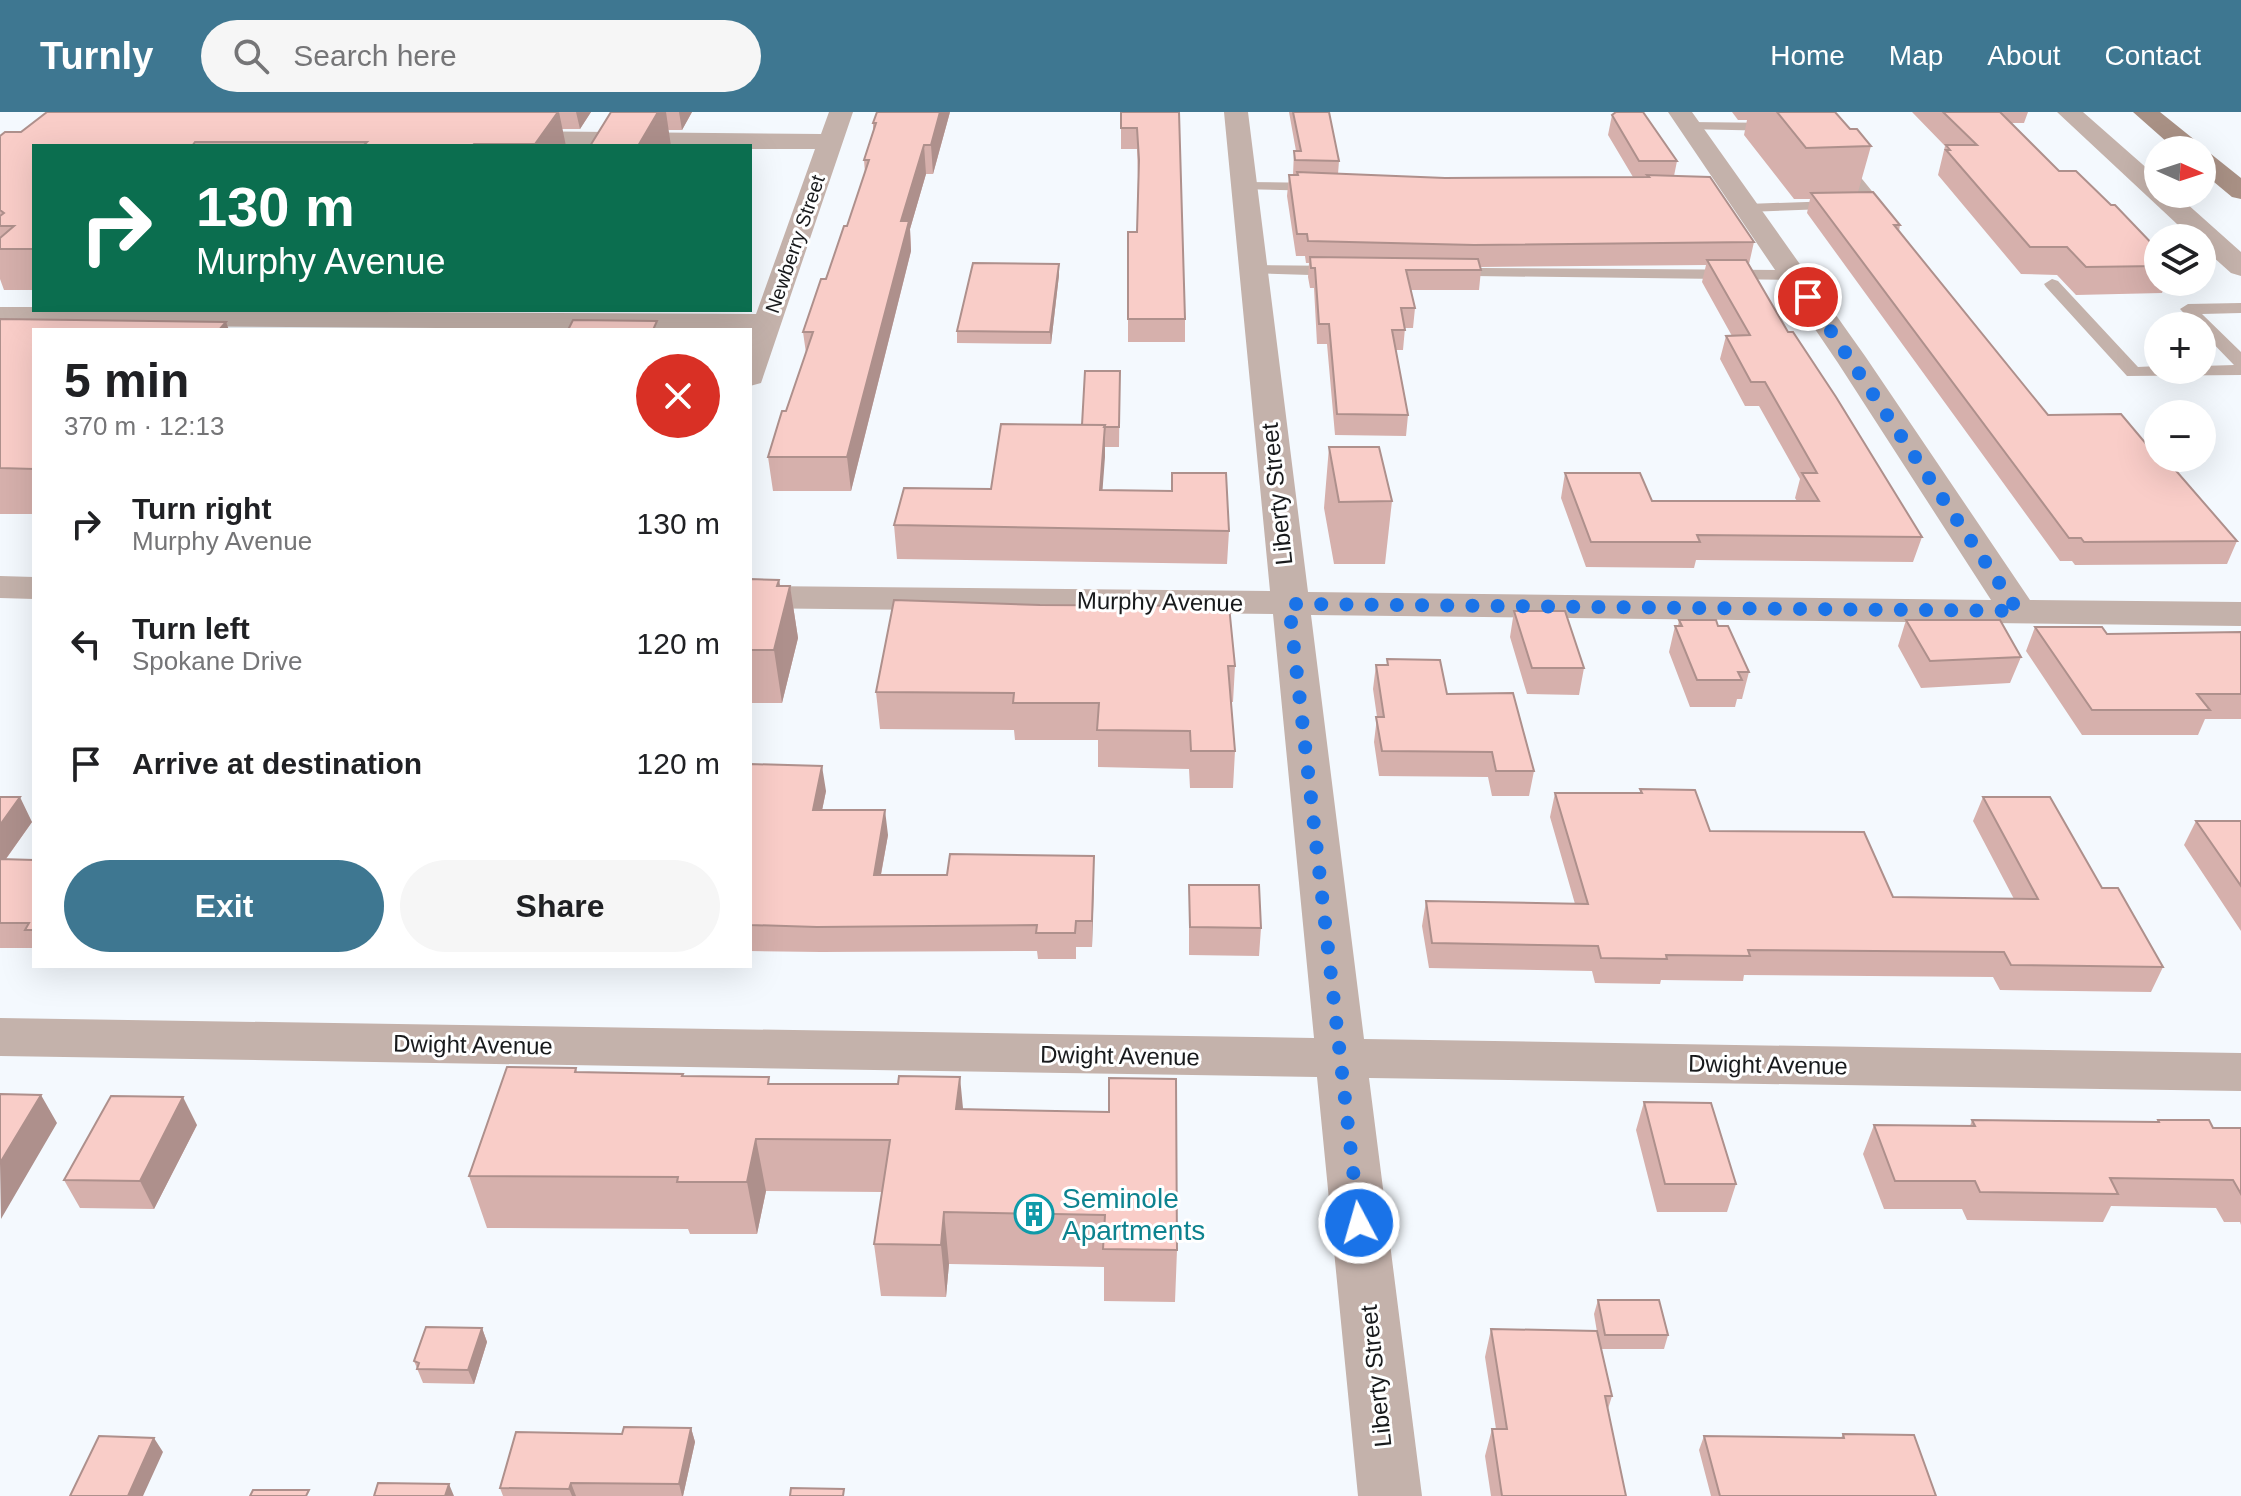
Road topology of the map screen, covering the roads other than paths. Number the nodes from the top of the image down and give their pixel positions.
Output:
1 (841, 112) edge
2 (1236, 112) edge
3 (2069, 112) edge
4 (2145, 112) edge
5 (1685, 119) edge
6 (1799, 127) edge
7 (2175, 136) edge
8 (485, 139) edge
9 (831, 142) junction
10 (1830, 149) edge
11 (2216, 170) edge
12 (2144, 180) edge
13 (1243, 186) junction
14 (1344, 187) edge
15 (2241, 191) edge
16 (1734, 196) junction
17 (2176, 208) edge
18 (2239, 264) edge
19 (1252, 270) junction
20 (1357, 272) edge
21 (1481, 273) edge
22 (1793, 275) junction
23 (2052, 284) dead end
24 (2241, 308) edge
25 (122, 314) edge
26 (0, 316) edge
27 (303, 319) edge
28 (768, 323) junction
29 (2241, 362) edge
30 (752, 370) edge
31 (2241, 370) edge
32 (0, 587) edge
33 (32, 588) edge
34 (752, 597) edge
35 (1289, 604) junction
36 (2018, 611) junction
37 (2241, 614) edge
38 (0, 1037) edge
39 (1341, 1059) junction
40 (2241, 1072) edge
41 (1390, 1496) edge

1 - 9 street, Newberry Street
2 - 13 street, Liberty Street
3 - 12 street
4 - 7 main road
5 - 6 lane
5 - 16 street
8 - 9 street
9 - 28 street, Newberry Street
10 - 16 lane
11 - 15 main road
13 - 14 lane
13 - 19 street, Liberty Street
16 - 22 street
17 - 18 street
19 - 20 lane
19 - 35 street, Liberty Street
21 - 22 lane
22 - 36 street
23 - 31 lane
24 - 29 lane
25 - 26 street
25 - 27 street
27 - 28 street
28 - 30 street, Newberry Street
32 - 33 street
34 - 35 street, Murphy Avenue
35 - 36 street, Murphy Avenue
35 - 39 street, Liberty Street
36 - 37 street, Murphy Avenue
38 - 39 street, Dwight Avenue
39 - 40 street, Dwight Avenue
39 - 41 street, Liberty Street

